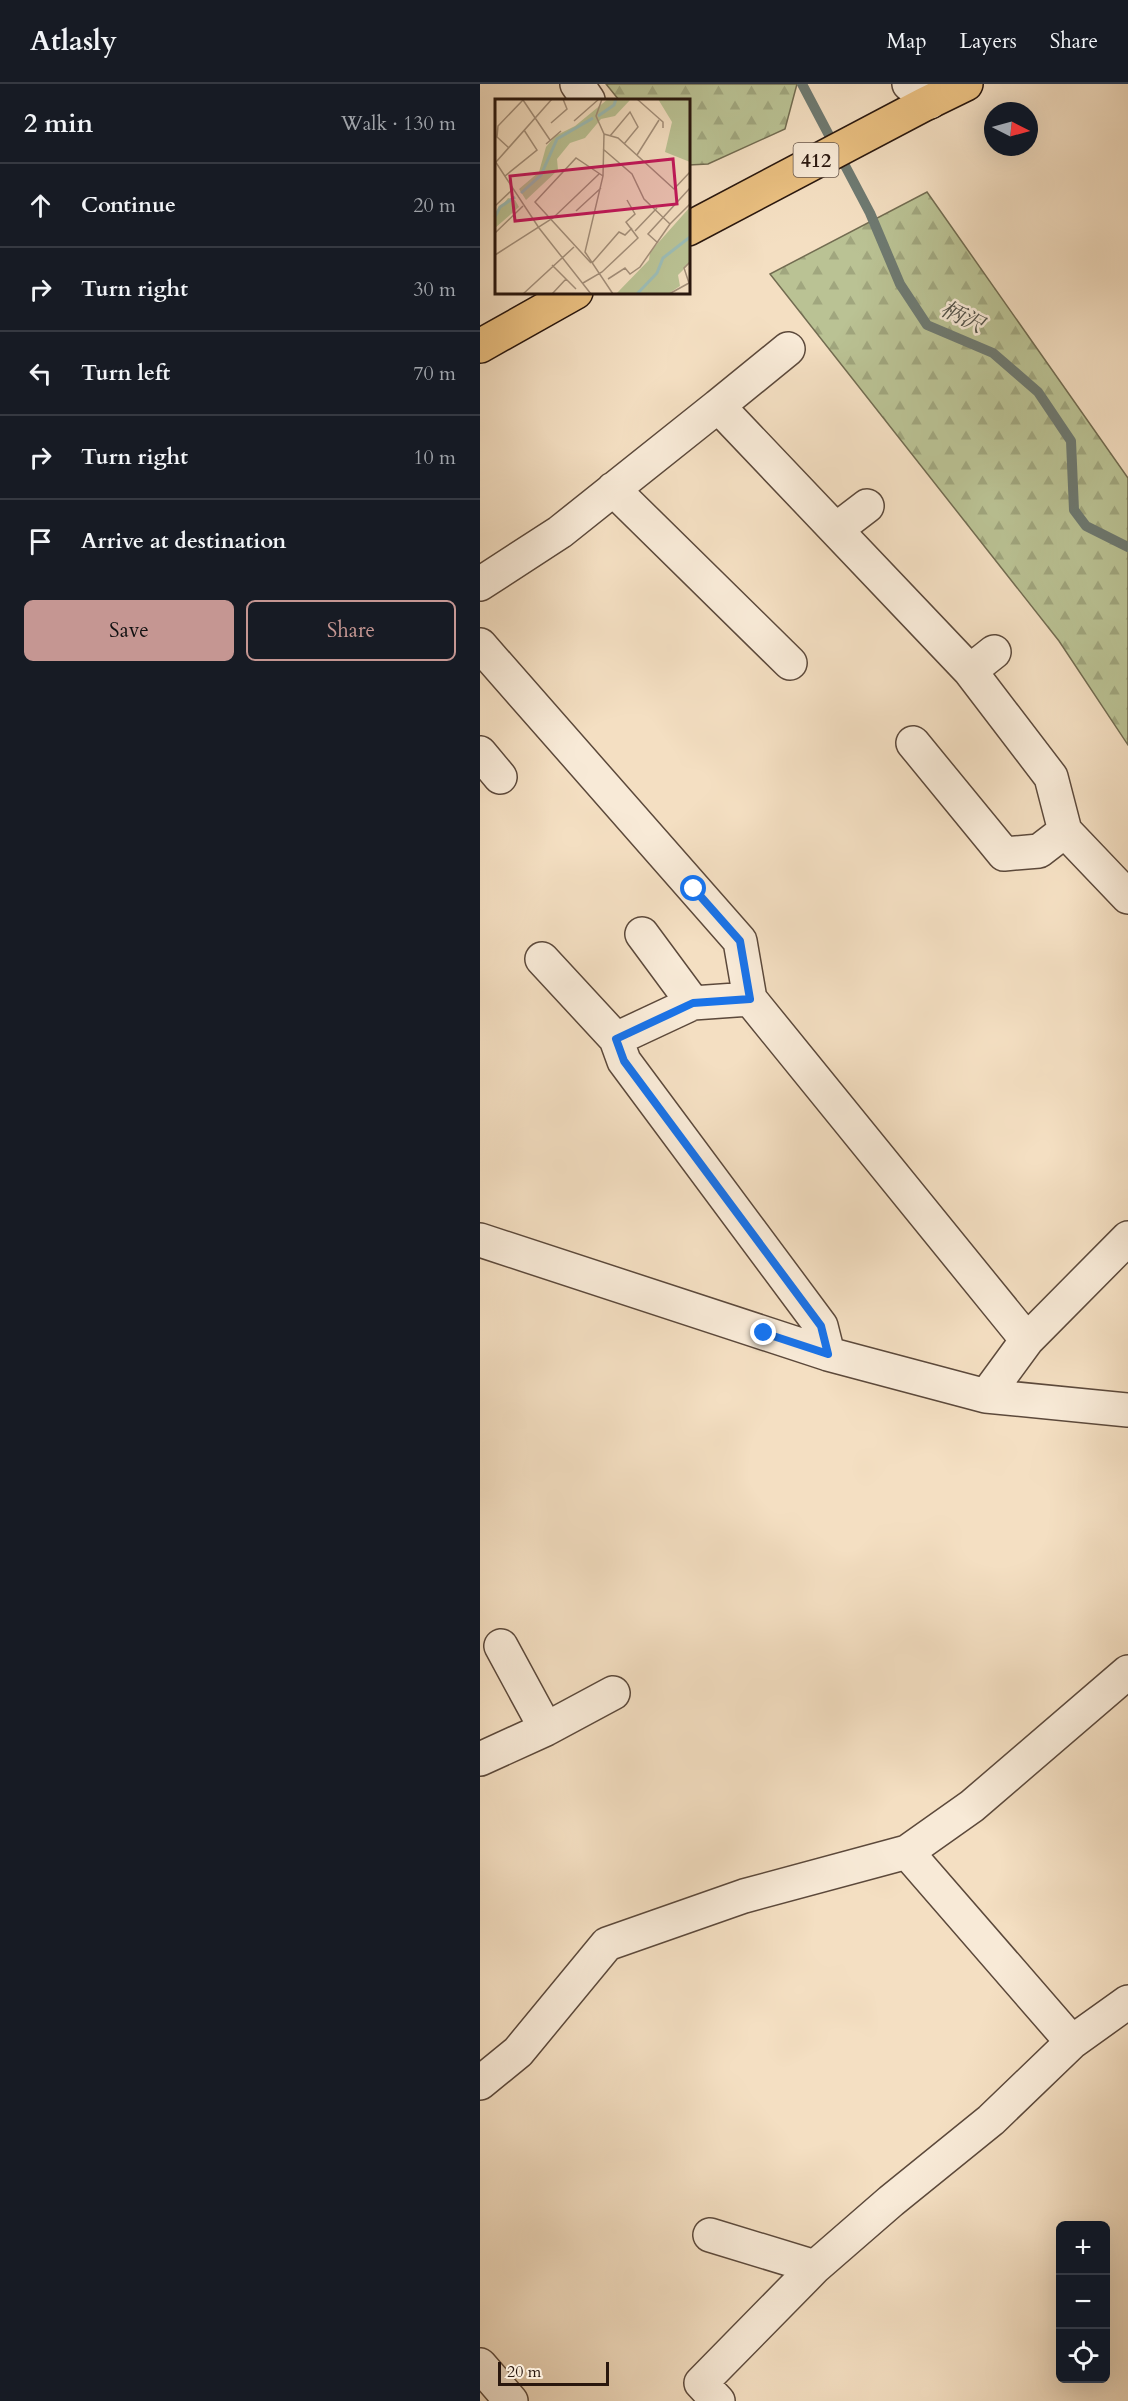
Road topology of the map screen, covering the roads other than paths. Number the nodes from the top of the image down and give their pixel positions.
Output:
1 (577, 84) edge
2 (966, 84) edge
3 (921, 97) edge
4 (587, 99) edge
5 (699, 222) edge
6 (572, 294) edge
7 (480, 346) edge
8 (788, 349) dead end
9 (718, 406) junction
10 (613, 489) junction
11 (867, 506) dead end
12 (837, 529) junction
13 (480, 584) edge
14 (480, 645) edge
15 (790, 663) dead end
16 (913, 743) dead end
17 (1065, 831) junction
18 (1128, 897) edge
19 (642, 934) dead end
20 (542, 959) dead end
21 (750, 999) junction
22 (693, 1003) junction
23 (616, 1039) junction
24 (1128, 1238) edge
25 (480, 1240) edge
26 (1027, 1341) junction
27 (828, 1354) junction
28 (986, 1396) junction
29 (1128, 1410) edge
30 (501, 1646) dead end
31 (1128, 1672) edge
32 (613, 1693) dead end
33 (546, 1729) junction
34 (480, 1759) edge
35 (907, 1852) junction
36 (1124, 2012) edge
37 (1072, 2042) junction
38 (480, 2083) edge
39 (710, 2235) dead end
40 (815, 2267) junction
41 (480, 2365) edge
42 (511, 2401) edge
43 (718, 2401) edge

1 - 4 street
2 - 3 highway, 412
3 - 5 highway, 412
6 - 7 highway
8 - 9 street
9 - 10 street
9 - 12 street
10 - 13 street
10 - 15 street
11 - 12 street
12 - 17 street
14 - 21 street
16 - 17 street
17 - 18 street
19 - 22 street
20 - 23 street
21 - 22 street
21 - 26 street
22 - 23 street
23 - 27 street
24 - 26 street
25 - 27 street
26 - 28 street
27 - 28 street
28 - 29 street
30 - 33 street
31 - 35 street
32 - 33 street
33 - 34 street
35 - 37 street
35 - 38 street
36 - 37 street
37 - 40 street
39 - 40 street
40 - 43 street
41 - 42 street

